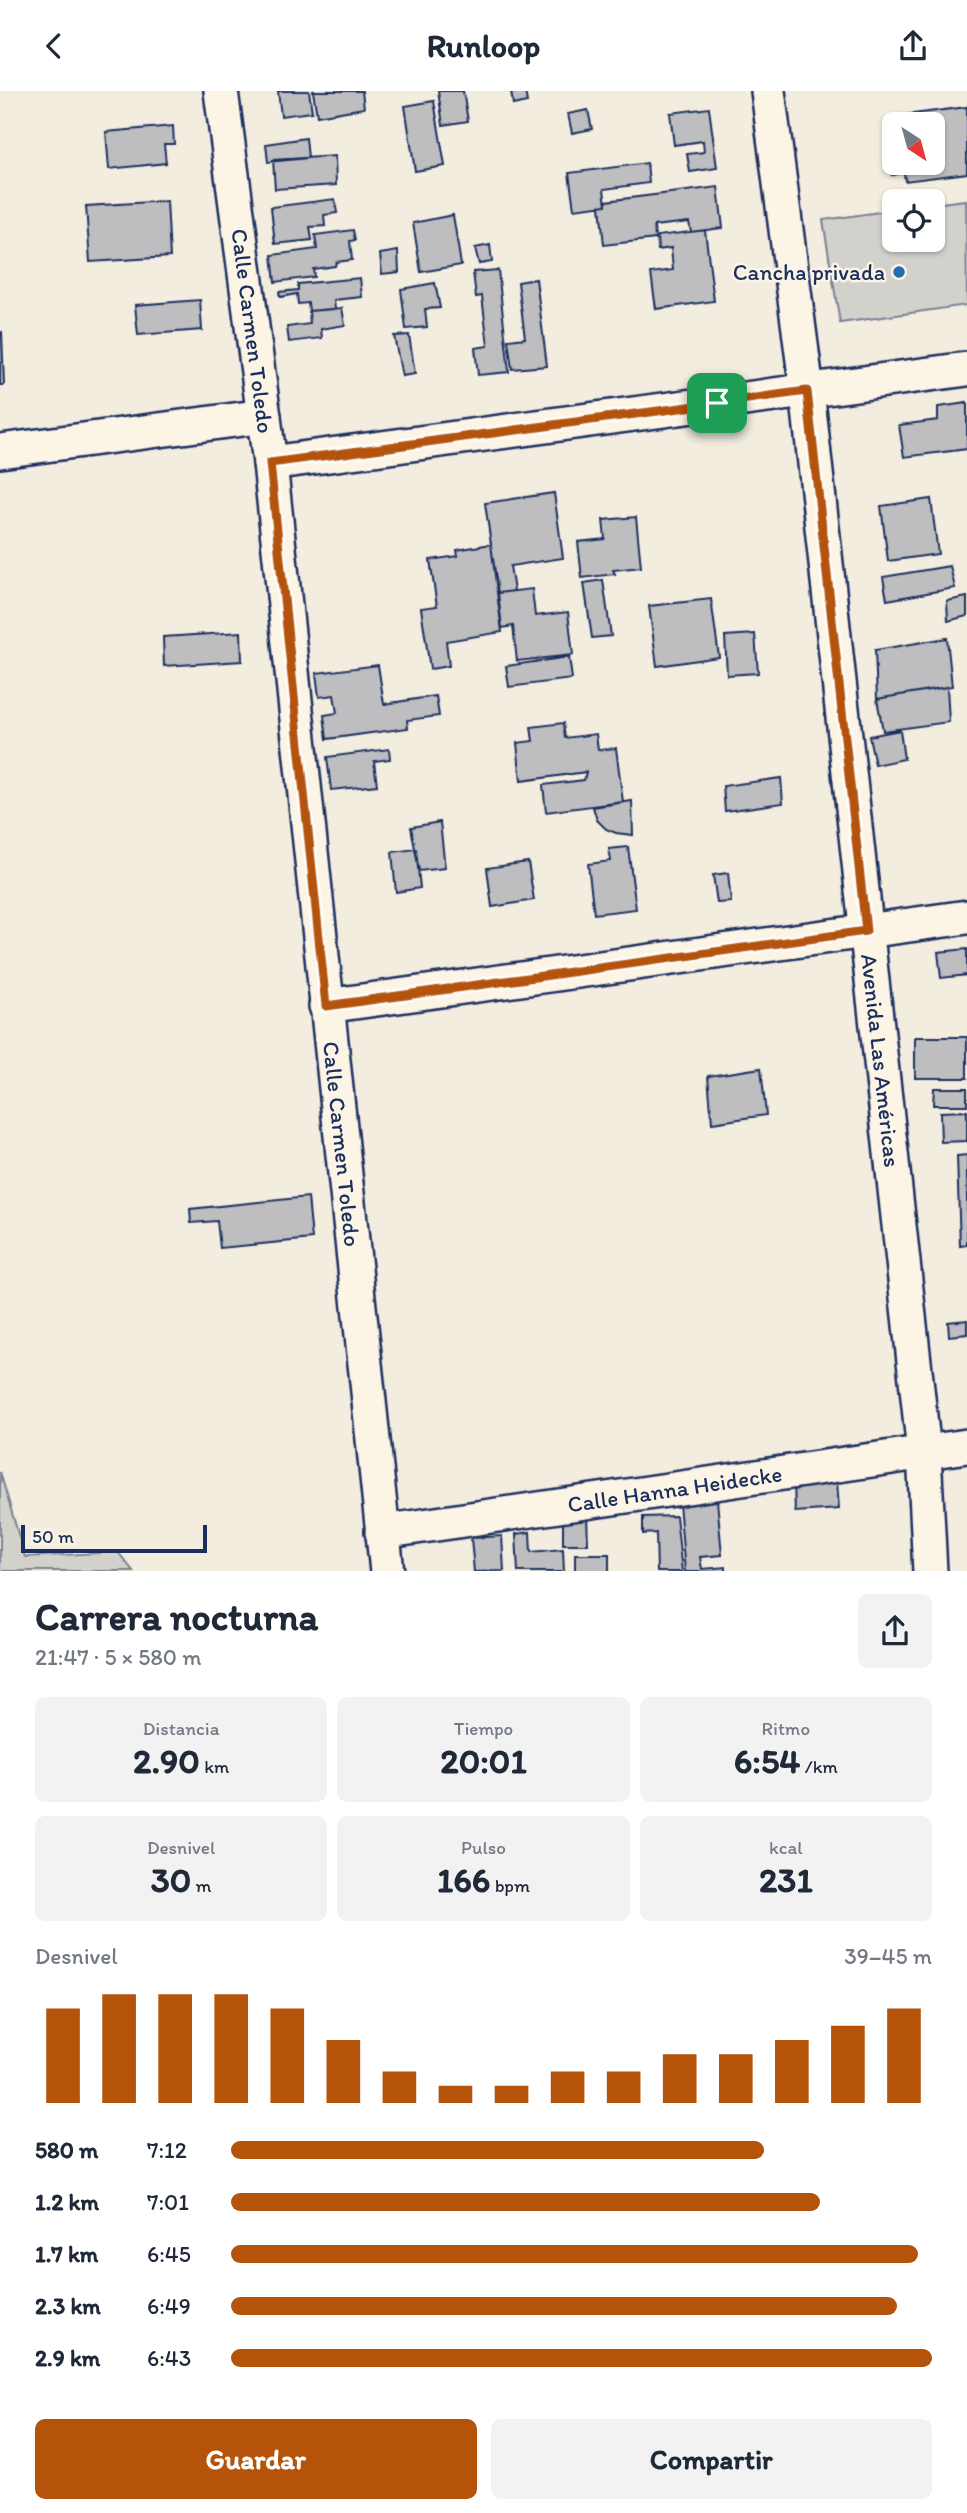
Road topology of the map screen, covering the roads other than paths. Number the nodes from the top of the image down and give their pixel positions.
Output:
1 (221, 91) edge
2 (768, 91) edge
3 (967, 369) edge
4 (807, 391) junction
5 (264, 415) junction
6 (0, 451) edge
7 (270, 463) junction
8 (967, 917) edge
9 (866, 931) junction
10 (326, 1006) junction
11 (967, 1446) edge
12 (924, 1452) junction
13 (382, 1532) junction
14 (387, 1571) edge
15 (930, 1571) edge

1 - 5 street, Calle Carmen Toledo
2 - 4 street, Avenida Las Américas
3 - 4 street
4 - 7 street
4 - 9 street, Avenida Las Américas
5 - 6 street
5 - 7 street, Calle Carmen Toledo
7 - 10 street, Calle Carmen Toledo
8 - 9 street
9 - 10 street
9 - 12 street, Avenida Las Américas
10 - 13 street, Calle Carmen Toledo
11 - 12 street, Calle Hanna Heidecke
12 - 13 street, Calle Hanna Heidecke
12 - 15 street, Avenida Las Américas
13 - 14 street, Calle Carmen Toledo

